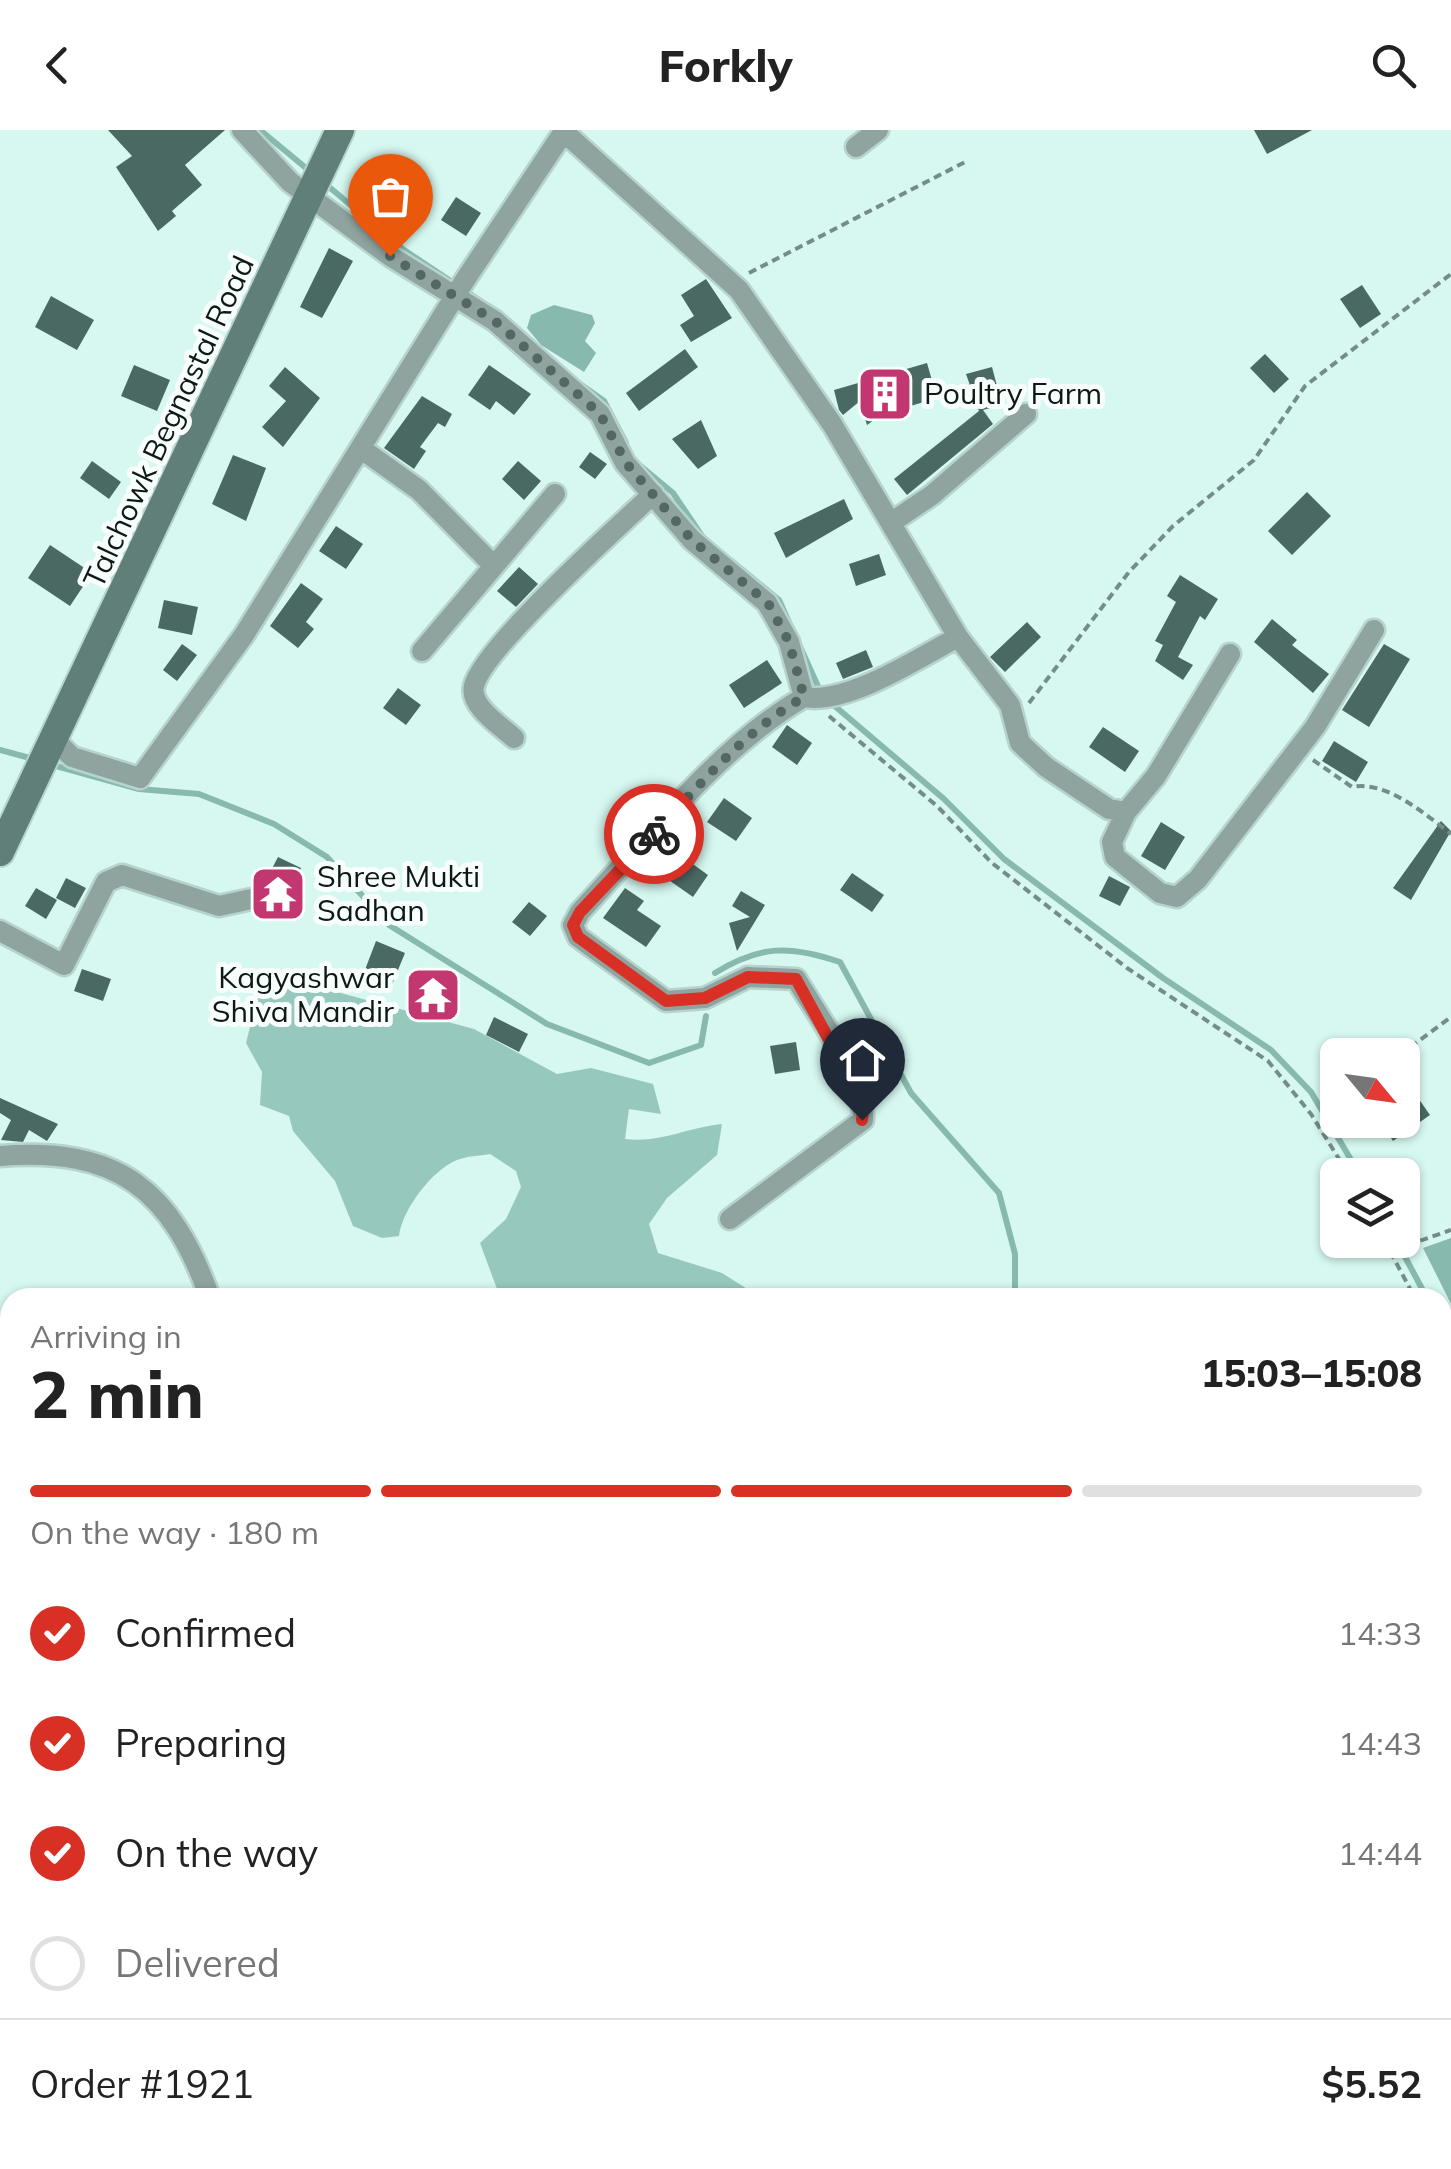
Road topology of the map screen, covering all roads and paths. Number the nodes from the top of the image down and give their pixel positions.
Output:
1 (242, 130) edge
2 (340, 130) edge
3 (878, 130) edge
4 (564, 131) edge
5 (856, 147) dead end
6 (967, 161) dead end
7 (312, 195) junction
8 (1451, 274) edge
9 (731, 283) junction
10 (461, 287) junction
11 (1026, 414) dead end
12 (362, 450) junction
13 (555, 494) dead end
14 (653, 494) junction
15 (892, 522) junction
16 (492, 564) junction
17 (1374, 630) dead end
18 (958, 637) junction
19 (422, 651) dead end
20 (1230, 654) dead end
21 (817, 697) junction
22 (1018, 719) junction
23 (514, 738) dead end
24 (56, 740) junction
25 (1298, 750) junction
26 (1126, 812) junction
27 (1451, 834) edge
28 (0, 852) edge
29 (265, 896) dead end
30 (0, 931) edge
31 (1451, 1018) edge
32 (1420, 1040) edge
33 (0, 1156) edge
34 (1338, 1158) edge
35 (730, 1219) dead end
36 (1451, 1230) edge
37 (1420, 1241) edge
38 (1394, 1258) edge
39 (206, 1288) edge
40 (1410, 1288) edge

1 - 7 street
2 - 7 main road, Talchowk Begnastal Road
3 - 5 street
4 - 9 street
4 - 10 street
6 - 9 path
7 - 10 street
7 - 24 main road, Talchowk Begnastal Road
8 - 22 path
9 - 15 street
10 - 12 street
10 - 14 street
11 - 15 street
12 - 16 street
12 - 24 street
13 - 16 street
14 - 21 street
14 - 23 street
15 - 18 street
16 - 19 street
17 - 25 street
18 - 21 street
18 - 22 street
20 - 26 street
21 - 34 path
21 - 35 street
22 - 26 street
24 - 28 main road, Talchowk Begnastal Road
25 - 26 street
25 - 27 path
29 - 30 street
31 - 32 path
33 - 39 street
36 - 37 path
38 - 40 path

